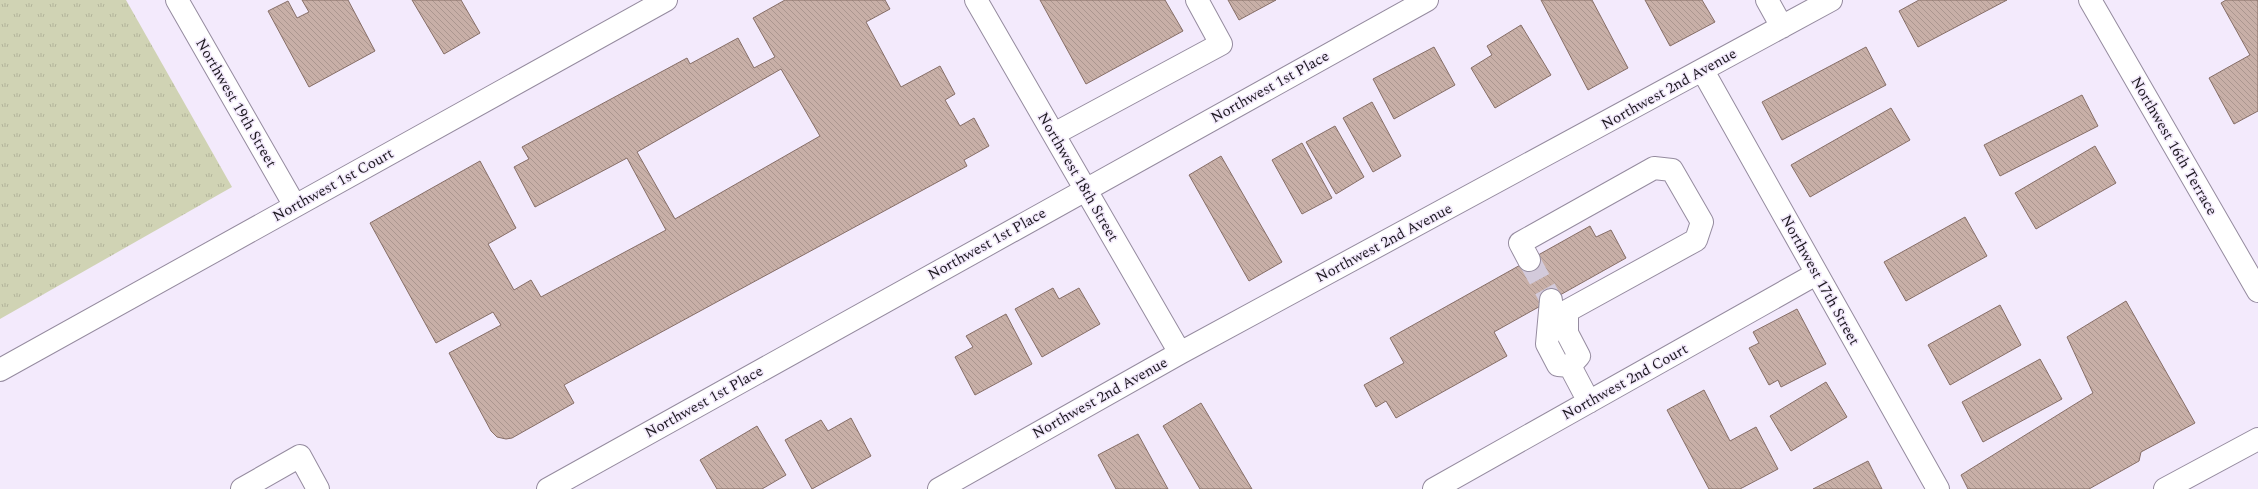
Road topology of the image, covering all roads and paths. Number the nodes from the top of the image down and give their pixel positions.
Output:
1 (666, 0) edge
2 (1197, 0) edge
3 (1427, 0) edge
4 (1767, 0) edge
5 (1831, 0) edge
6 (2090, 0) edge
7 (183, 2) edge
8 (980, 2) edge
9 (1782, 27) junction
10 (1703, 71) junction
11 (1054, 134) junction
12 (1085, 189) junction
13 (295, 206) junction
14 (1530, 260) tunnel mouth
15 (1816, 274) junction
16 (2258, 291) edge
17 (1180, 353) junction
18 (0, 370) edge
19 (1589, 402) junction
20 (2258, 439) edge
21 (242, 489) edge
22 (318, 489) edge
23 (548, 489) edge
24 (939, 489) edge
25 (1434, 489) edge
26 (1938, 489) edge
27 (2165, 489) edge

1 - 13 street, Northwest 1st Court
2 - 11 street
3 - 12 street, Northwest 1st Place
4 - 9 street
5 - 9 street, Northwest 2nd Avenue
6 - 16 street, Northwest 16th Terrace
7 - 13 street, Northwest 19th Street
8 - 11 street, Northwest 18th Street
9 - 10 street, Northwest 2nd Avenue
10 - 15 street, Northwest 17th Street
10 - 17 street, Northwest 2nd Avenue
11 - 12 street, Northwest 18th Street
12 - 17 street, Northwest 18th Street
12 - 23 street, Northwest 1st Place
13 - 18 street, Northwest 1st Court
14 - 19 street
15 - 19 street, Northwest 2nd Court
15 - 26 street, Northwest 17th Street
17 - 24 street, Northwest 2nd Avenue
19 - 25 street, Northwest 2nd Court
20 - 27 street
21 - 22 street

